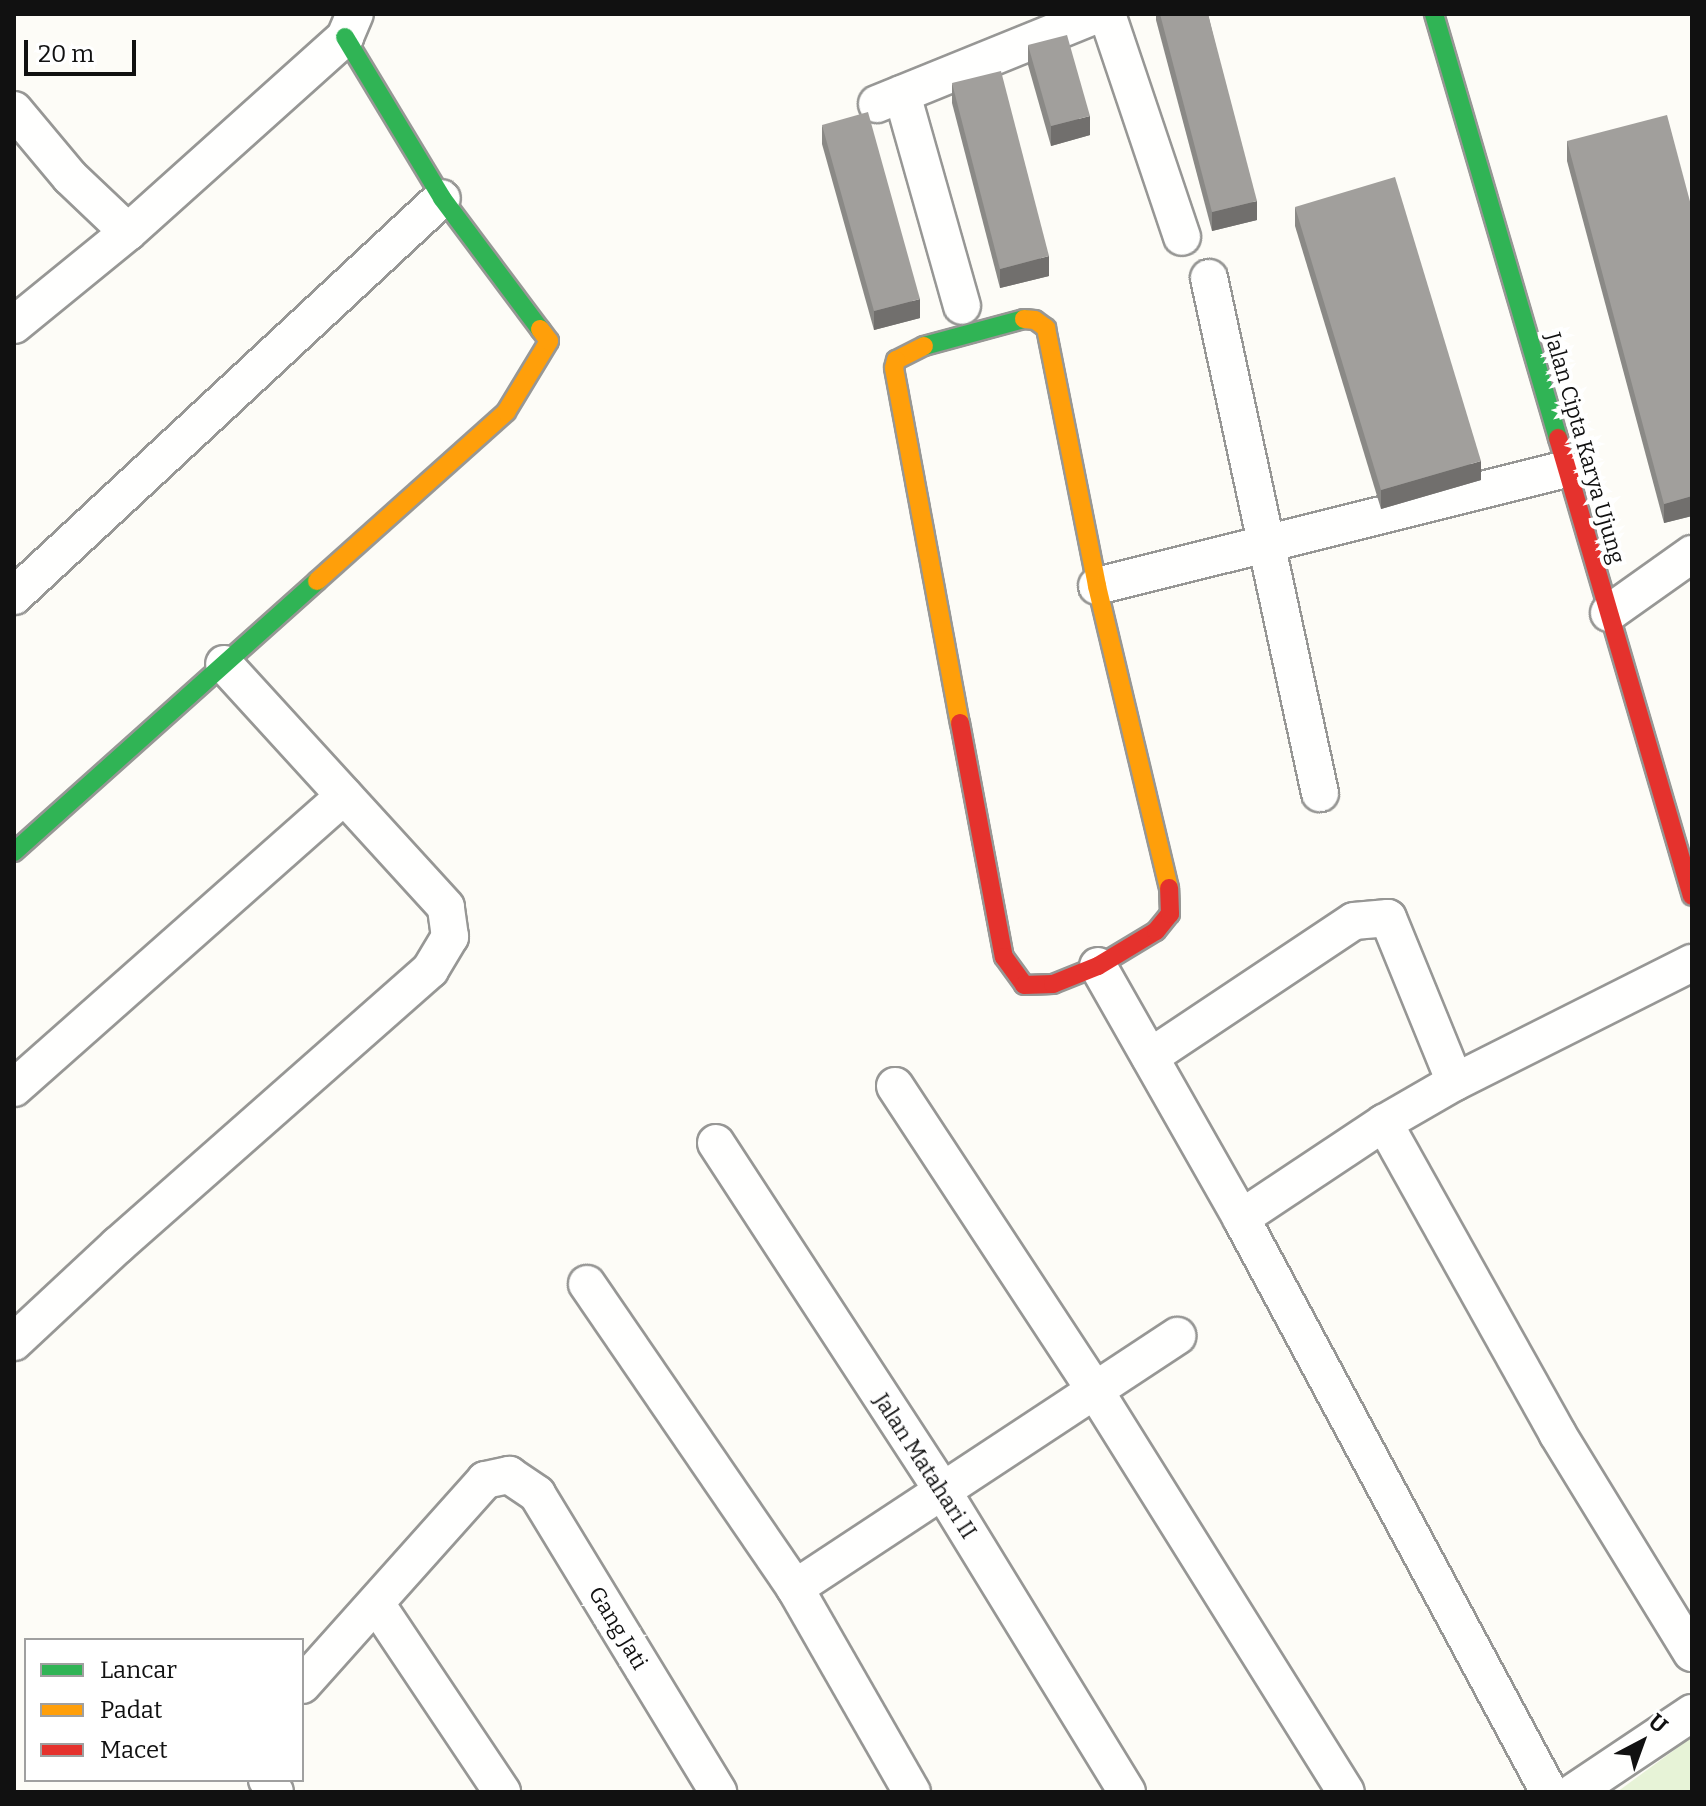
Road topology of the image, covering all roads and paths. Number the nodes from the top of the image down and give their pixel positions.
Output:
1 (1099, 14) edge
2 (1107, 14) edge
3 (1434, 14) edge
4 (350, 25) edge
5 (14, 110) edge
6 (442, 198) junction
7 (128, 232) junction
8 (1182, 237) dead end
9 (1209, 278) dead end
10 (962, 306) dead end
11 (14, 325) edge
12 (1566, 469) junction
13 (1267, 544) junction
14 (1692, 554) edge
15 (1097, 586) junction
16 (14, 596) edge
17 (1609, 613) junction
18 (224, 664) junction
19 (1320, 793) dead end
20 (344, 796) junction
21 (14, 852) edge
22 (1692, 896) edge
23 (1692, 963) edge
24 (1098, 966) junction
25 (1150, 1057) junction
26 (1455, 1082) junction
27 (895, 1086) dead end
28 (14, 1088) edge
29 (1384, 1123) junction
30 (716, 1143) dead end
31 (1241, 1218) junction
32 (587, 1284) dead end
33 (1177, 1336) dead end
34 (14, 1342) edge
35 (1094, 1389) junction
36 (942, 1490) junction
37 (795, 1588) junction
38 (377, 1605) junction
39 (1692, 1653) edge
40 (304, 1683) edge
41 (1692, 1713) edge
42 (502, 1792) edge
43 (718, 1792) edge
44 (912, 1792) edge
45 (1127, 1792) edge
46 (1346, 1792) edge
47 (1549, 1792) edge
48 (1574, 1792) edge

1 - 10 street
2 - 8 street
3 - 12 street, Jalan Cipta Karya Ujung
4 - 6 street
4 - 7 street
5 - 7 street
6 - 16 street
6 - 18 street
7 - 11 street
9 - 13 street
12 - 13 street
12 - 17 street, Jalan Cipta Karya Ujung
13 - 15 street
13 - 19 street
14 - 17 street
15 - 24 street
15 - 24 street
17 - 22 street, Jalan Cipta Karya Ujung
18 - 20 street
18 - 21 street
20 - 28 street
20 - 34 street
23 - 26 street
24 - 25 street
25 - 26 street
25 - 31 street
26 - 29 street
27 - 35 street
29 - 31 street
29 - 39 street
30 - 36 street, Jalan Matahari II
31 - 47 street
32 - 37 street
33 - 35 street
35 - 36 street
35 - 46 street
36 - 37 street
36 - 45 street, Jalan Matahari II
37 - 44 street
38 - 40 street
38 - 42 street
38 - 43 street, Gang Jati
41 - 48 street

